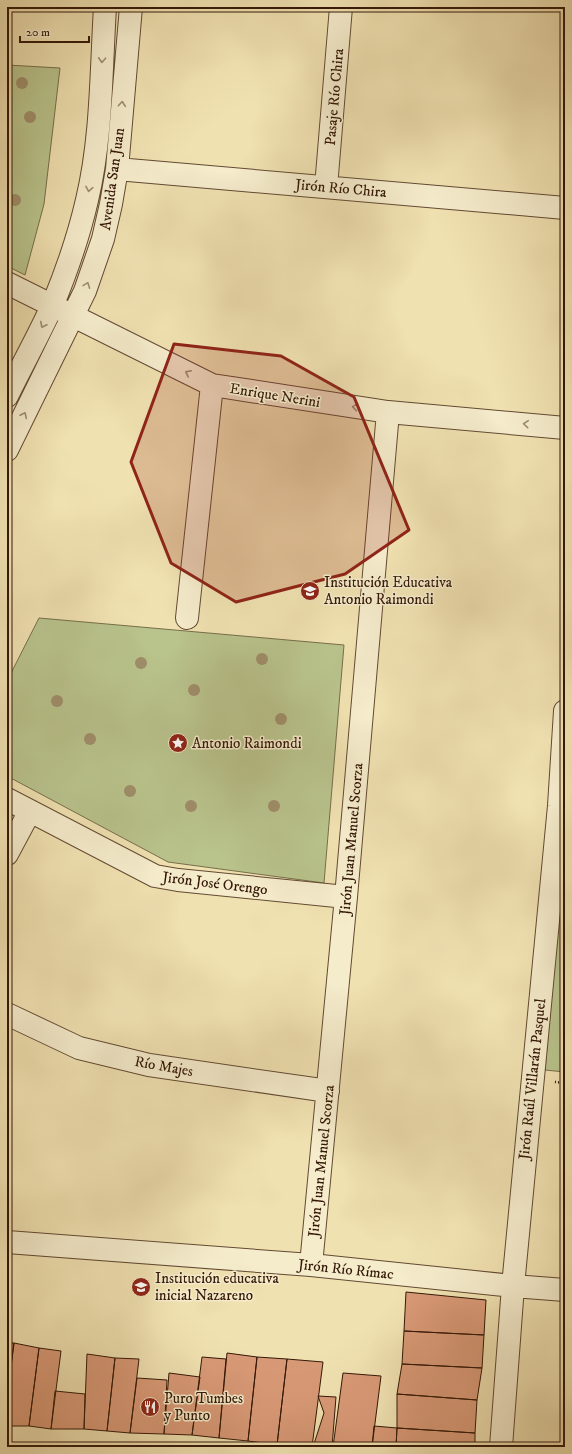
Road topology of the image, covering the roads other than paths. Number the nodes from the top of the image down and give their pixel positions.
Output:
1 (105, 7) edge
2 (131, 7) edge
3 (341, 7) edge
4 (117, 169) junction
5 (326, 187) junction
6 (565, 208) edge
7 (7, 283) edge
8 (52, 305) junction
9 (73, 316) junction
10 (212, 385) junction
11 (7, 396) edge
12 (388, 412) junction
13 (565, 428) edge
14 (7, 450) edge
15 (186, 618) dead end
16 (565, 711) edge
17 (7, 799) edge
18 (30, 811) junction
19 (7, 854) edge
20 (346, 898) junction
21 (7, 1014) edge
22 (328, 1091) junction
23 (7, 1242) edge
24 (310, 1264) junction
25 (513, 1286) junction
26 (565, 1290) edge
27 (501, 1447) edge

1 -> 8 street, Avenida San Juan
4 -> 2 street, Avenida San Juan
3 - 5 street, Pasaje Río Chira
4 - 5 street, Jirón Río Chira
9 -> 4 street, Avenida San Juan
5 - 6 street, Jirón Río Chira
7 - 8 street, Enrique Nerini
8 - 9 street, Enrique Nerini
8 -> 11 street, Avenida San Juan
10 -> 9 street, Enrique Nerini
14 -> 9 street, Avenida San Juan
12 -> 10 street, Enrique Nerini
10 - 15 street
13 -> 12 street, Enrique Nerini
12 - 20 street, Jirón Juan Manuel Scorza
16 - 25 street, Jirón Raúl Villarán Pasquel
17 - 18 street, Jirón José Orengo
18 - 19 street
18 - 20 street, Jirón José Orengo
20 - 22 street, Jirón Juan Manuel Scorza
21 - 22 street, Río Majes
22 - 24 street, Jirón Juan Manuel Scorza
23 - 24 street, Jirón Río Rímac
24 - 25 street, Jirón Río Rímac
25 - 26 street, Jirón Río Rímac
25 - 27 street, Jirón Raúl Villarán Pasquel

